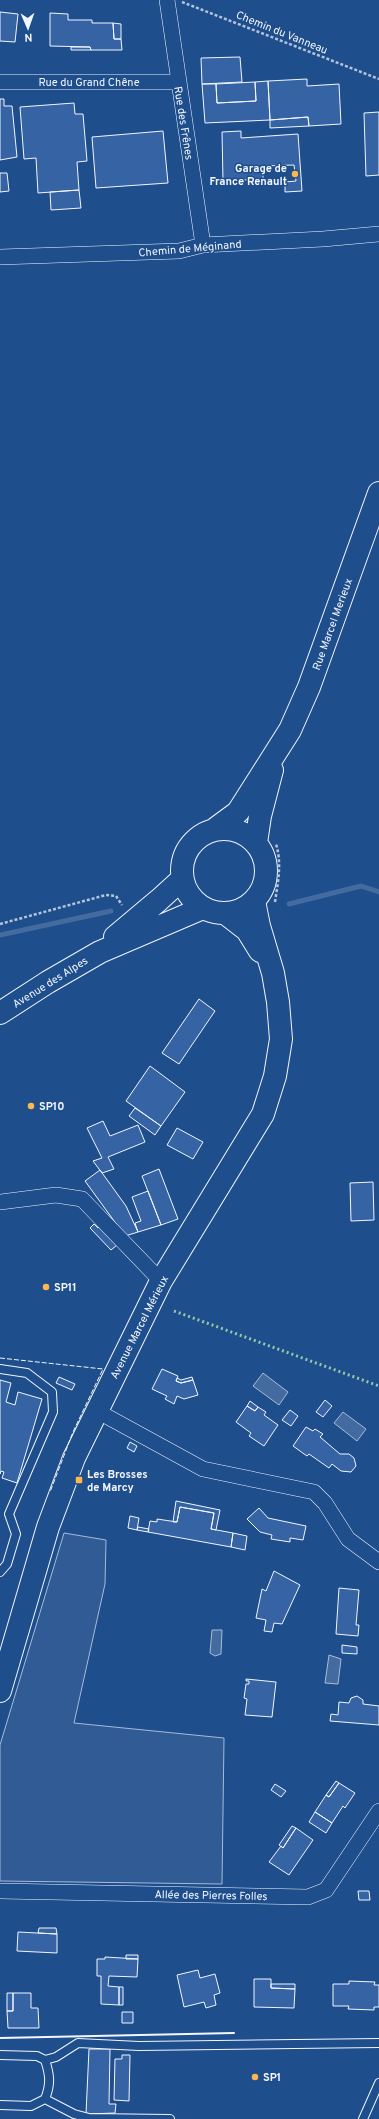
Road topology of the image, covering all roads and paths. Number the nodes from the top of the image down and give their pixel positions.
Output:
1 (167, 0) edge
2 (178, 0) edge
3 (379, 79) edge
4 (0, 82) edge
5 (178, 82) junction
6 (379, 234) edge
7 (203, 245) junction
8 (0, 257) edge
9 (379, 493) edge
10 (277, 751) junction
11 (215, 829) junction
12 (266, 842) junction
13 (182, 879) junction
14 (106, 895) dead end
15 (265, 902) junction
16 (204, 908) junction
17 (225, 913) junction
18 (0, 924) edge
19 (100, 952) junction
20 (273, 973) junction
21 (0, 1013) edge
22 (0, 1202) edge
23 (161, 1281) junction
24 (0, 1369) edge
25 (97, 1412) junction
26 (379, 1562) edge
27 (0, 1572) edge
28 (0, 1691) edge
29 (379, 1811) edge
30 (0, 1891) edge
31 (379, 2043) edge
32 (0, 2055) edge
33 (45, 2060) junction
34 (379, 2083) edge
35 (45, 2099) junction
36 (0, 2105) edge
37 (170, 2119) edge
38 (363, 2119) edge

1 - 5 street, Rue des Frênes
2 - 3 path, Chemin du Vanneau
4 - 5 street, Rue du Grand Chêne
5 - 7 street, Rue des Frênes
6 - 7 street, Chemin de Méginand
7 - 8 street, Chemin de Méginand
9 - 10 main road, Rue Marcel Merieux
10 - 11 main road, Rue Marcel Merieux
10 - 12 main road, Rue Marcel Merieux
11 - 12 main road
11 - 13 main road
12 - 15 main road
12 - 15 path
13 - 16 main road
13 - 19 main road, Avenue des Alpes
14 - 18 path
15 - 17 main road
15 - 20 main road, Avenue Marcel Mérieux
16 - 17 main road
16 - 19 main road, Avenue des Alpes
17 - 20 main road, Avenue Marcel Mérieux
19 - 21 main road, Avenue des Alpes
20 - 23 main road, Avenue Marcel Mérieux
22 - 23 street
23 - 25 main road, Avenue Marcel Mérieux
24 - 27 lane
25 - 26 street
25 - 28 main road, Avenue Marcel Mérieux
29 - 30 street, Allée des Pierres Folles
31 - 33 lane
32 - 33 lane
33 - 35 lane
34 - 38 lane
35 - 36 lane
35 - 37 lane

